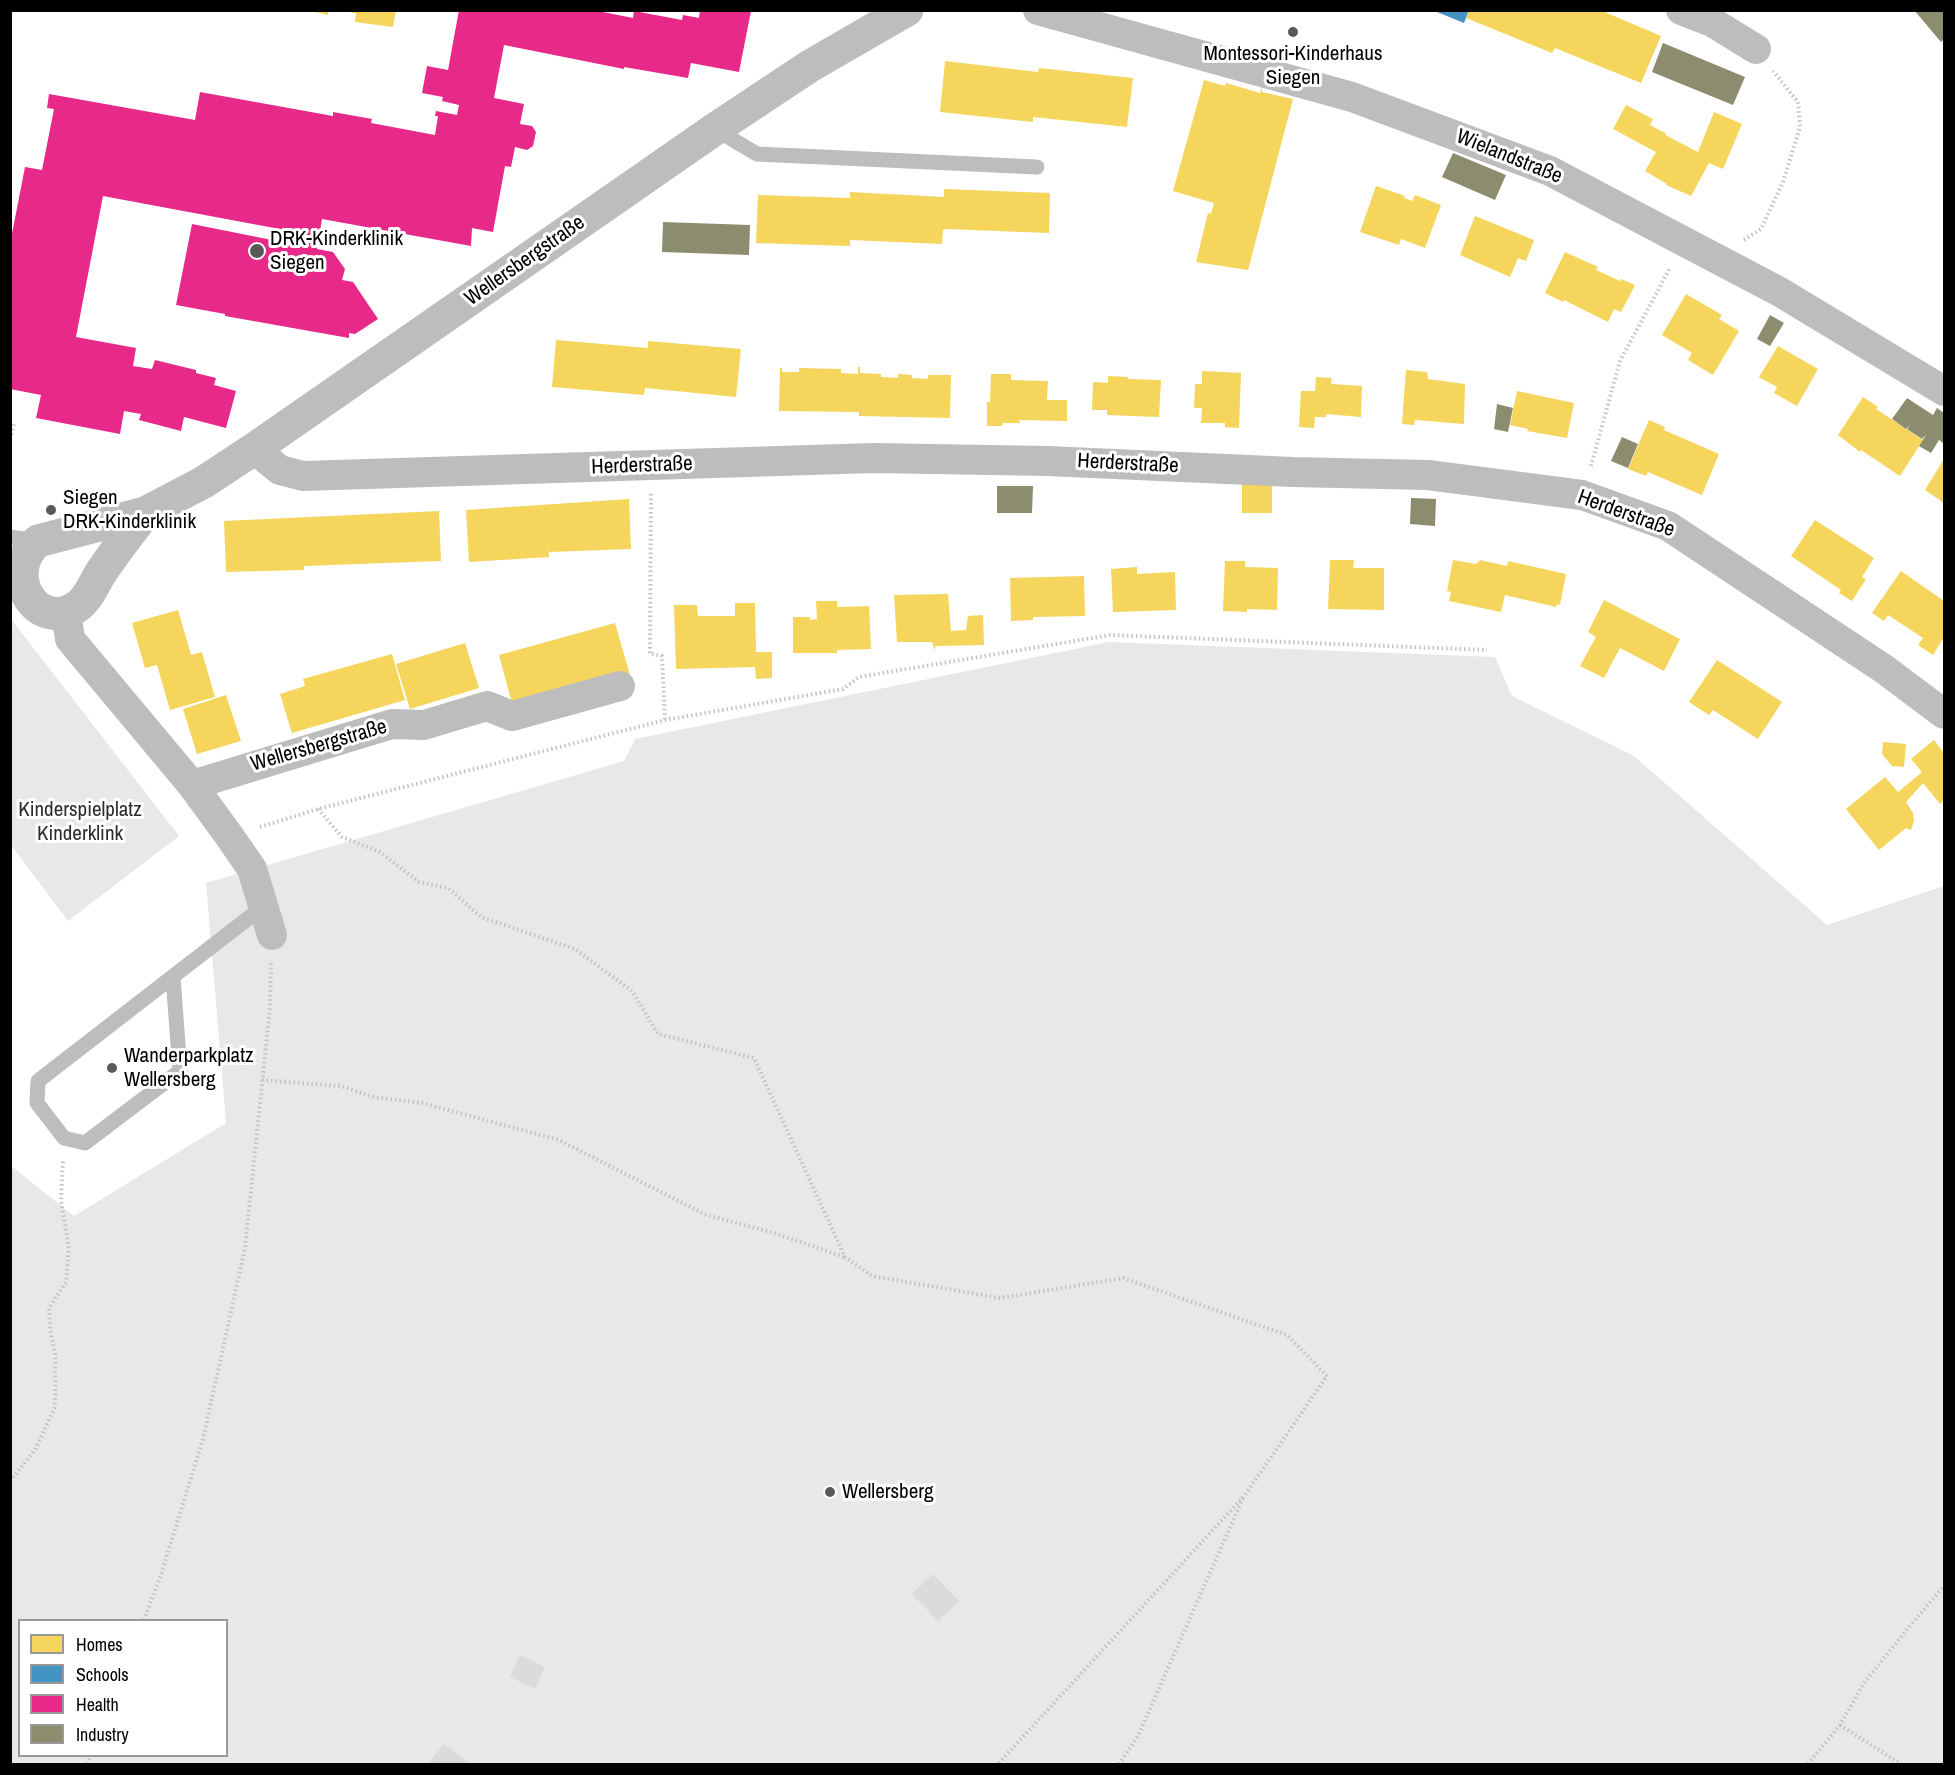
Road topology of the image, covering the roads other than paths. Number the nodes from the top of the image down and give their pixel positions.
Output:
1 (1038, 10) edge
2 (1681, 10) edge
3 (900, 12) edge
4 (1756, 49) road end
5 (715, 129) junction
6 (1037, 167) dead end
7 (1944, 391) edge
8 (254, 449) junction
9 (146, 513) junction
10 (24, 539) edge
11 (66, 612) junction
12 (620, 686) dead end
13 (1944, 714) edge
14 (192, 785) junction
15 (264, 906) junction
16 (272, 935) road end
17 (173, 977) junction

1 - 7 street, Wielandstraße
2 - 4 street
3 - 5 street, Wellersbergstraße
5 - 6 lane
5 - 8 street, Wellersbergstraße
8 - 9 street, Wellersbergstraße
8 - 13 street, Herderstraße
9 - 10 street, Wellersbergstraße
9 - 11 street, Wellersbergstraße
10 - 11 street, Wellersbergstraße
11 - 14 street
12 - 14 street, Wellersbergstraße
14 - 15 street
15 - 16 street
15 - 17 lane
17 - 17 lane

